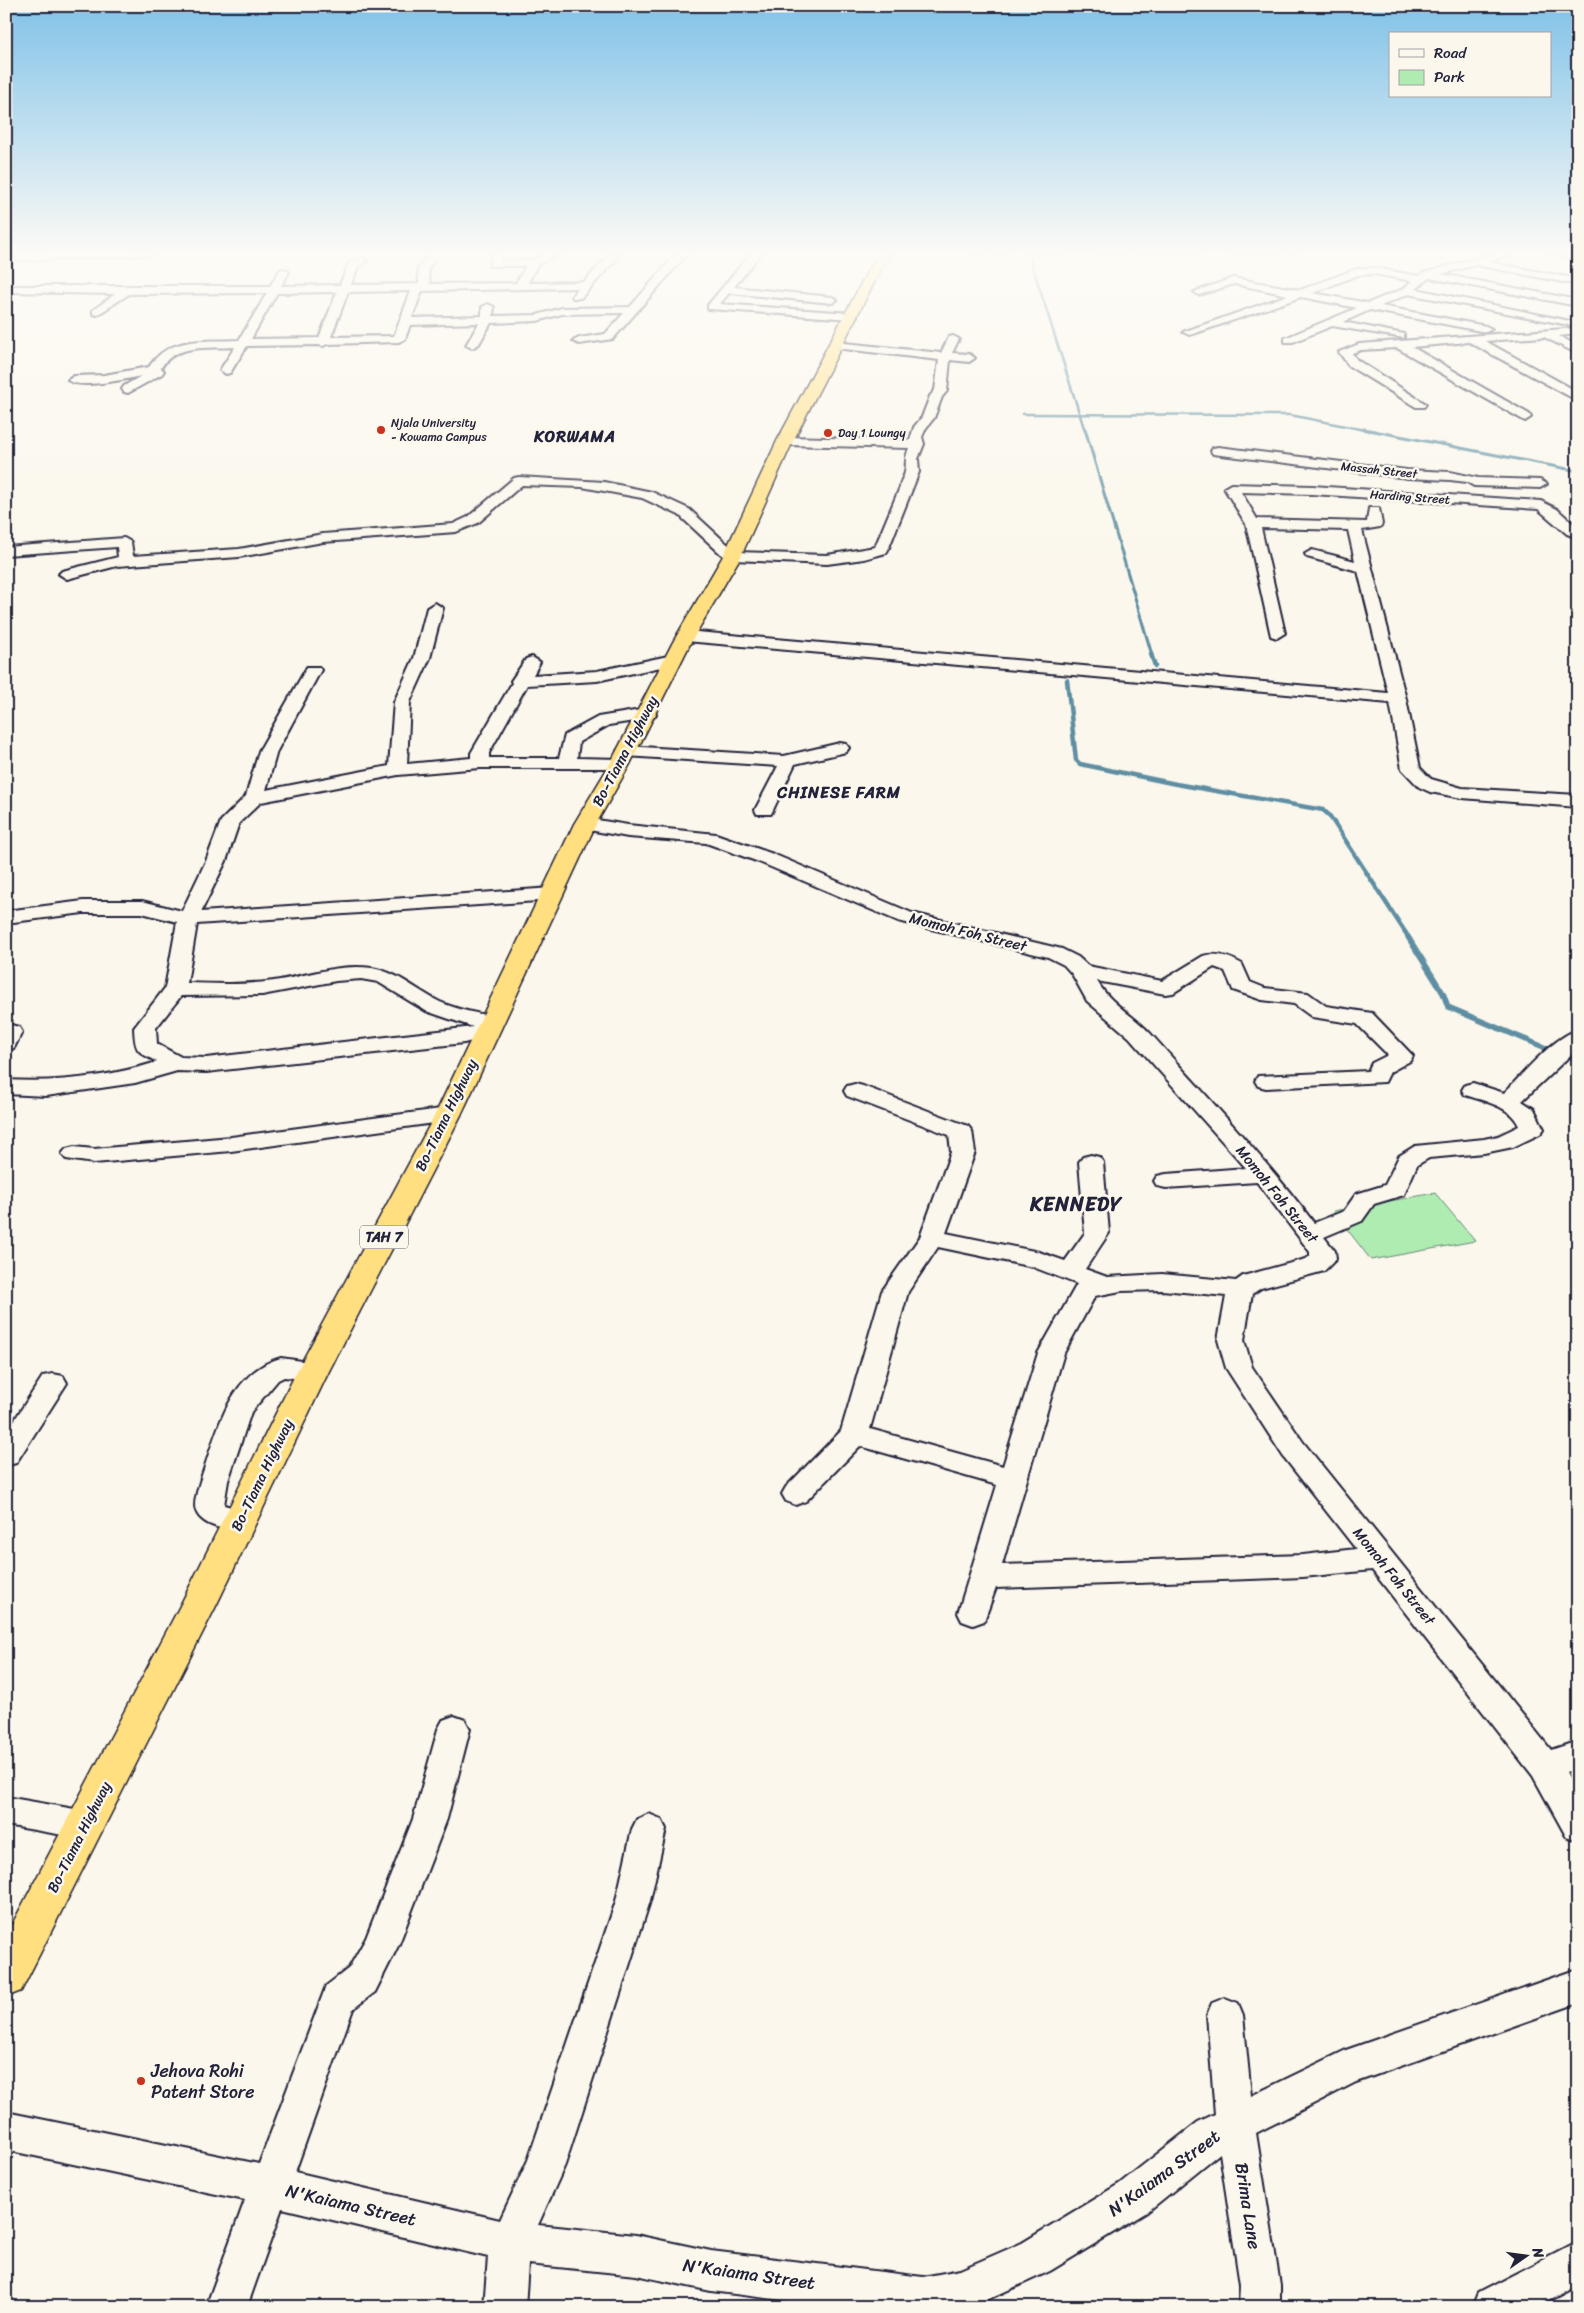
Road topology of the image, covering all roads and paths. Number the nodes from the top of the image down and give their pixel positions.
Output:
1 (158, 360) edge
2 (232, 360) edge
3 (827, 360) edge
4 (944, 360) edge
5 (1351, 360) edge
6 (1427, 360) edge
7 (1510, 360) edge
8 (226, 370) dead end
9 (155, 371) junction
10 (74, 380) dead end
11 (128, 389) dead end
12 (1578, 397) edge
13 (1420, 404) dead end
14 (1526, 417) dead end
15 (784, 441) junction
16 (917, 444) junction
17 (1218, 451) dead end
18 (1408, 474) junction
19 (1540, 484) dead end
20 (1413, 497) junction
21 (1374, 511) dead end
22 (1253, 524) junction
23 (1354, 527) junction
24 (1578, 534) edge
25 (6, 550) edge
26 (24, 550) junction
27 (732, 556) junction
28 (1316, 559) dead end
29 (126, 561) junction
30 (6, 563) edge
31 (1364, 568) junction
32 (67, 574) dead end
33 (435, 608) dead end
34 (1277, 632) dead end
35 (679, 648) junction
36 (532, 662) dead end
37 (313, 670) dead end
38 (519, 681) junction
39 (1398, 699) junction
40 (647, 714) junction
41 (840, 748) dead end
42 (623, 757) junction
43 (784, 761) junction
44 (480, 763) junction
45 (567, 764) junction
46 (398, 770) junction
47 (255, 798) junction
48 (1578, 801) edge
49 (764, 810) dead end
50 (585, 824) junction
51 (552, 894) junction
52 (6, 917) edge
53 (188, 919) junction
54 (1081, 970) junction
55 (175, 989) junction
56 (489, 1026) junction
57 (1578, 1037) edge
58 (176, 1064) junction
59 (1266, 1081) dead end
60 (6, 1087) edge
61 (1473, 1090) dead end
62 (855, 1091) dead end
63 (1508, 1102) junction
64 (448, 1114) junction
65 (74, 1154) dead end
66 (1091, 1162) dead end
67 (1264, 1174) junction
68 (1166, 1181) dead end
69 (1309, 1234) junction
70 (932, 1238) junction
71 (1070, 1272) junction
72 (1101, 1284) junction
73 (1240, 1290) junction
74 (313, 1371) junction
75 (53, 1383) dead end
76 (854, 1435) junction
77 (6, 1456) edge
78 (1013, 1479) junction
79 (796, 1494) dead end
80 (240, 1520) junction
81 (1380, 1558) junction
82 (984, 1577) junction
83 (973, 1613) dead end
84 (454, 1729) dead end
85 (1578, 1754) edge
86 (1545, 1766) junction
87 (6, 1811) edge
88 (86, 1825) junction
89 (1578, 1826) edge
90 (649, 1828) dead end
91 (6, 1978) edge
92 (1578, 1986) edge
93 (1226, 2015) dead end
94 (1235, 2124) junction
95 (6, 2132) edge
96 (272, 2186) junction
97 (510, 2242) junction
98 (1578, 2262) edge
99 (226, 2307) edge
100 (504, 2307) edge
101 (1259, 2307) edge
102 (1493, 2307) edge

1 - 9 street
2 - 8 street
3 - 15 highway, Bo-Tiama Highway / TAH 7
4 - 16 street
5 - 13 street
6 - 14 street
7 - 12 street
9 - 10 street
9 - 11 street
15 - 16 street
15 - 27 highway, Bo-Tiama Highway / TAH 7
16 - 27 street
17 - 18 street, Massah Street
18 - 19 street, Massah Street
18 - 20 street
20 - 22 street, Harding Street
20 - 24 street, Harding Street
21 - 23 street
22 - 23 street
22 - 34 street
23 - 31 street
25 - 26 street
26 - 29 street
26 - 30 street
27 - 29 street
27 - 35 highway, Bo-Tiama Highway / TAH 7
28 - 31 street
29 - 32 street
31 - 39 street
33 - 46 street
35 - 38 street
35 - 39 street
35 - 40 highway, Bo-Tiama Highway / TAH 7
36 - 38 street
37 - 47 street
38 - 44 street
39 - 48 street
40 - 42 highway, Bo-Tiama Highway / TAH 7
40 - 45 street
41 - 43 street
42 - 43 street
42 - 45 street
42 - 50 highway, Bo-Tiama Highway / TAH 7
43 - 49 street
44 - 45 street
44 - 46 street
46 - 47 street
47 - 53 street
50 - 51 highway, Bo-Tiama Highway / TAH 7
50 - 54 street, Momoh Foh Street
51 - 53 street
51 - 56 highway, Bo-Tiama Highway / TAH 7
52 - 53 street
53 - 55 street
54 - 59 street
54 - 67 street, Momoh Foh Street
55 - 56 street
55 - 58 street
56 - 58 street
56 - 64 highway, Bo-Tiama Highway / TAH 7
57 - 63 street
58 - 60 street
61 - 63 street
62 - 70 street
63 - 69 street
64 - 65 street
64 - 74 highway, Bo-Tiama Highway / TAH 7
66 - 71 street
67 - 68 street
67 - 69 street, Momoh Foh Street
69 - 73 street, Momoh Foh Street
70 - 71 street
70 - 76 street
71 - 72 street
72 - 73 street
72 - 78 street
73 - 81 street, Momoh Foh Street
74 - 80 highway, Bo-Tiama Highway / TAH 7
74 - 80 street
75 - 77 street
76 - 78 street
76 - 79 street
78 - 82 street
80 - 88 highway, Bo-Tiama Highway / TAH 7
81 - 82 street
81 - 86 street, Momoh Foh Street
82 - 83 street
84 - 96 street
85 - 86 street
86 - 89 street, Momoh Foh Street
87 - 88 street
88 - 91 highway, Bo-Tiama Highway / TAH 7
90 - 97 street
92 - 94 street, N'Kaiama Street
93 - 94 street, Brima Lane
94 - 97 street, N'Kaiama Street
94 - 101 street, Brima Lane
95 - 96 street, N'Kaiama Street
96 - 97 street, N'Kaiama Street
96 - 99 street
97 - 100 street
98 - 102 street

